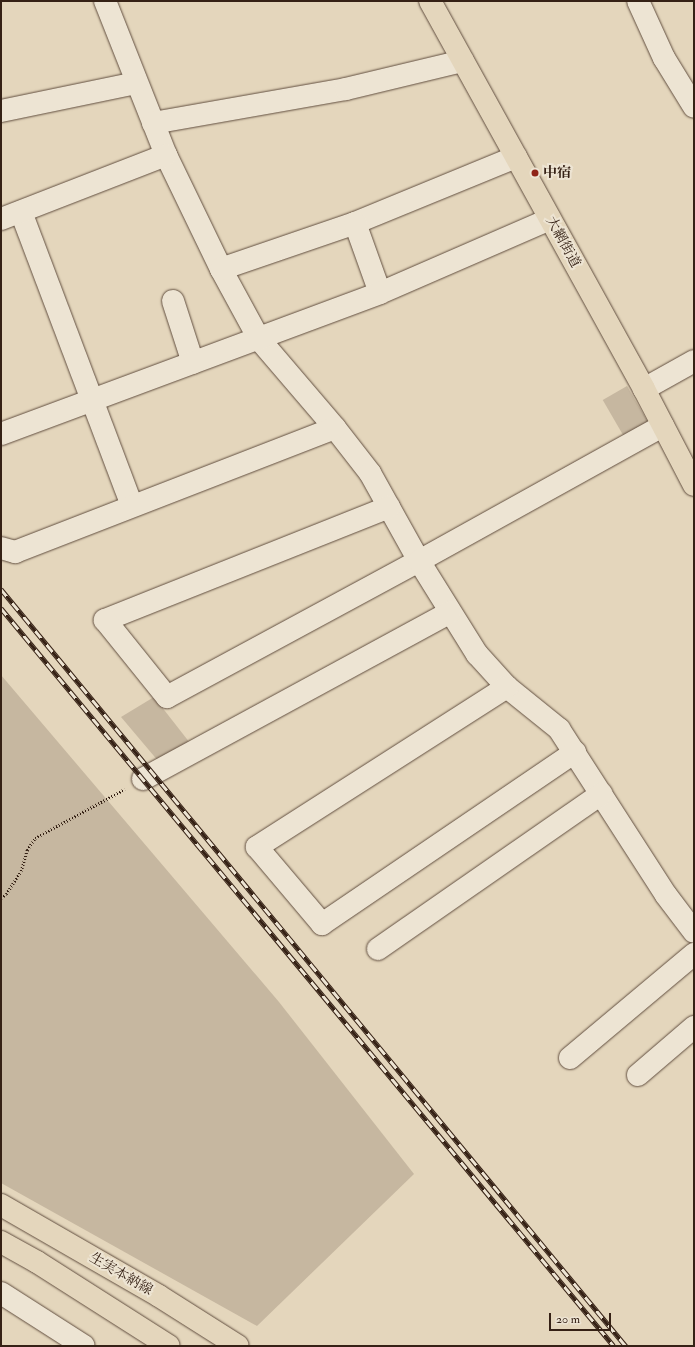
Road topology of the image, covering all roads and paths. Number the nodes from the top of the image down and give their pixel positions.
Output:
1 (105, 1) edge
2 (430, 1) edge
3 (638, 1) edge
4 (463, 61) junction
5 (136, 83) junction
6 (694, 107) edge
7 (1, 111) edge
8 (153, 123) junction
9 (166, 155) junction
10 (516, 157) junction
11 (21, 212) junction
12 (1, 219) edge
13 (550, 219) junction
14 (355, 222) junction
15 (221, 270) junction
16 (380, 293) junction
17 (173, 301) dead end
18 (259, 339) junction
19 (694, 361) edge
20 (193, 363) junction
21 (644, 389) junction
22 (93, 400) junction
23 (663, 426) junction
24 (335, 428) junction
25 (1, 434) edge
26 (694, 485) edge
27 (132, 505) junction
28 (389, 507) junction
29 (1, 548) edge
30 (419, 561) junction
31 (450, 612) junction
32 (508, 687) junction
33 (574, 752) junction
34 (143, 779) joint
35 (601, 794) junction
36 (1, 898) edge
37 (694, 932) edge
38 (378, 949) dead end
39 (694, 954) edge
40 (694, 1027) edge
41 (570, 1058) dead end
42 (638, 1075) dead end
43 (1, 1205) edge
44 (1, 1242) edge
45 (1, 1293) edge
46 (84, 1346) edge
47 (169, 1346) edge
48 (238, 1346) edge

1 - 5 street
2 - 4 main road, 大網街道
3 - 6 street
4 - 8 street
4 - 10 main road, 大網街道
5 - 7 street
5 - 8 street
8 - 9 street
9 - 11 street
9 - 15 street
10 - 13 main road, 大網街道
10 - 14 street
11 - 12 street
11 - 22 street
13 - 16 street
13 - 21 main road, 大網街道
14 - 15 street
14 - 16 street
15 - 18 street
16 - 18 street
17 - 20 street
18 - 20 street
18 - 24 street
19 - 21 street
20 - 22 street
21 - 23 main road, 大網街道
22 - 25 street
22 - 27 street
23 - 26 main road, 大網街道
23 - 30 street
24 - 27 street
24 - 28 street
27 - 29 street
28 - 30 street
28 - 30 street
30 - 31 street
31 - 32 street
31 - 34 street
32 - 33 street
32 - 33 street
33 - 35 street
34 - 36 path
35 - 37 street
35 - 38 street
39 - 41 street
40 - 42 street
43 - 48 main road, 生実本納線
44 - 47 main road
45 - 46 street

